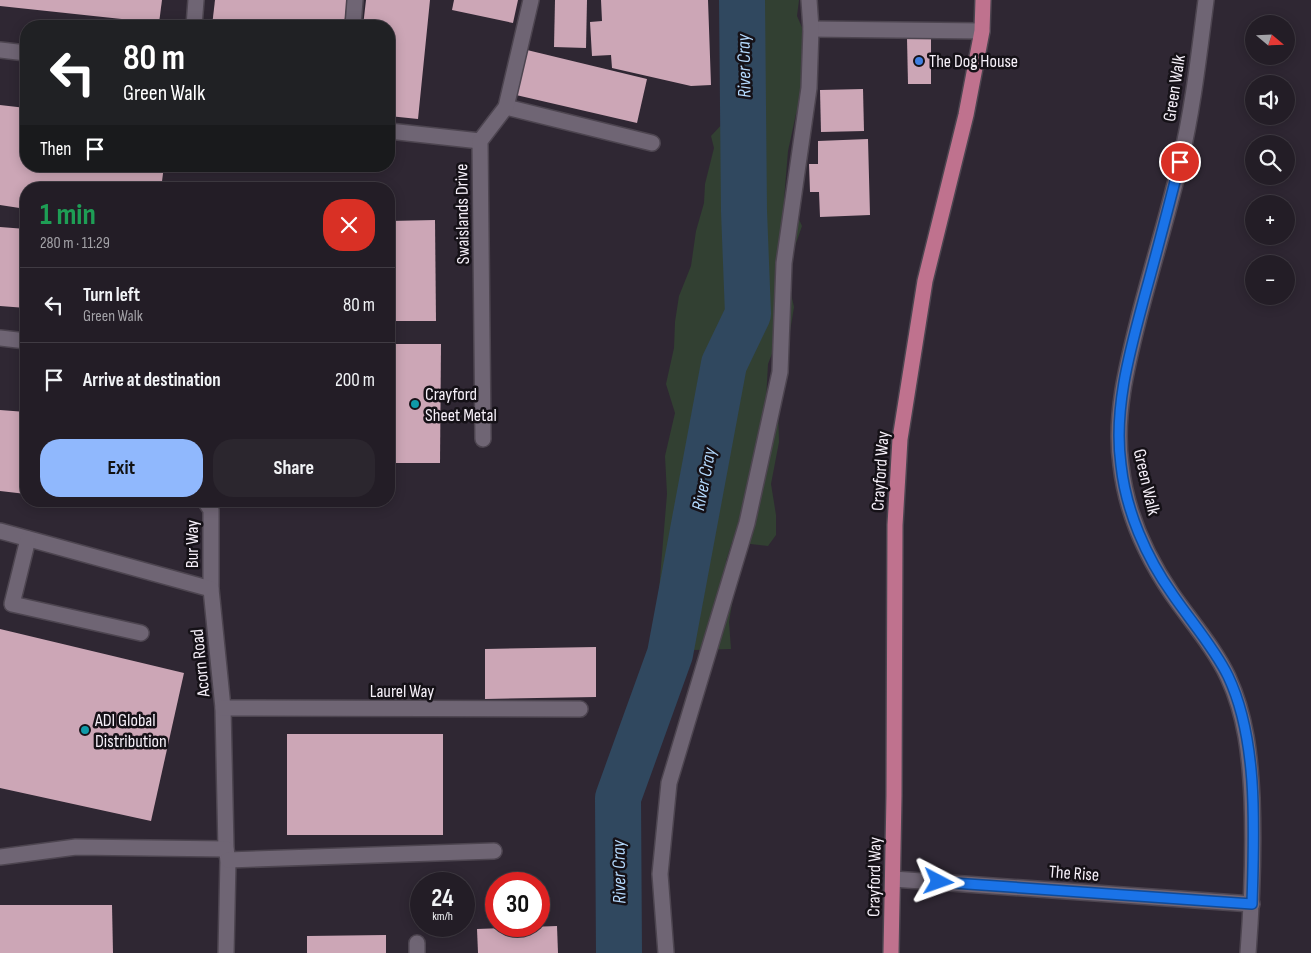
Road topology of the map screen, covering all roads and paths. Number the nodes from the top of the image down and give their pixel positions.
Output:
1 (196, 0) edge
2 (356, 0) edge
3 (531, 0) edge
4 (809, 0) edge
5 (983, 0) edge
6 (1206, 0) edge
7 (194, 20) edge
8 (354, 20) edge
9 (811, 29) junction
10 (982, 31) junction
11 (0, 50) edge
12 (20, 52) edge
13 (506, 107) junction
14 (395, 132) edge
15 (480, 141) junction
16 (652, 143) dead end
17 (0, 338) edge
18 (20, 340) edge
19 (483, 440) dead end
20 (208, 507) edge
21 (0, 531) edge
22 (28, 538) junction
23 (211, 589) junction
24 (6, 603) edge
25 (141, 633) dead end
26 (223, 708) junction
27 (580, 709) dead end
28 (494, 851) dead end
29 (227, 854) junction
30 (0, 857) edge
31 (893, 879) junction
32 (1252, 904) junction
33 (226, 953) edge
34 (666, 953) edge
35 (891, 953) edge
36 (1248, 953) edge

1 - 7 street
2 - 8 street
3 - 13 street, Swaislands Drive
4 - 9 street
5 - 10 main road, Crayford Way
6 - 32 street, Green Walk
9 - 10 street
9 - 34 street
10 - 31 main road, Crayford Way
11 - 12 street
13 - 15 street, Swaislands Drive
13 - 16 street
14 - 15 street
15 - 19 street, Swaislands Drive
17 - 18 street
20 - 23 street, Bur Way
21 - 22 street
22 - 23 street
22 - 24 street
23 - 26 street, Acorn Road
24 - 25 street
26 - 27 street, Laurel Way
26 - 29 street, Acorn Road
28 - 29 street
29 - 30 street
29 - 33 street, Acorn Road
31 - 32 street, The Rise
31 - 35 main road, Crayford Way
32 - 36 street, Green Walk

